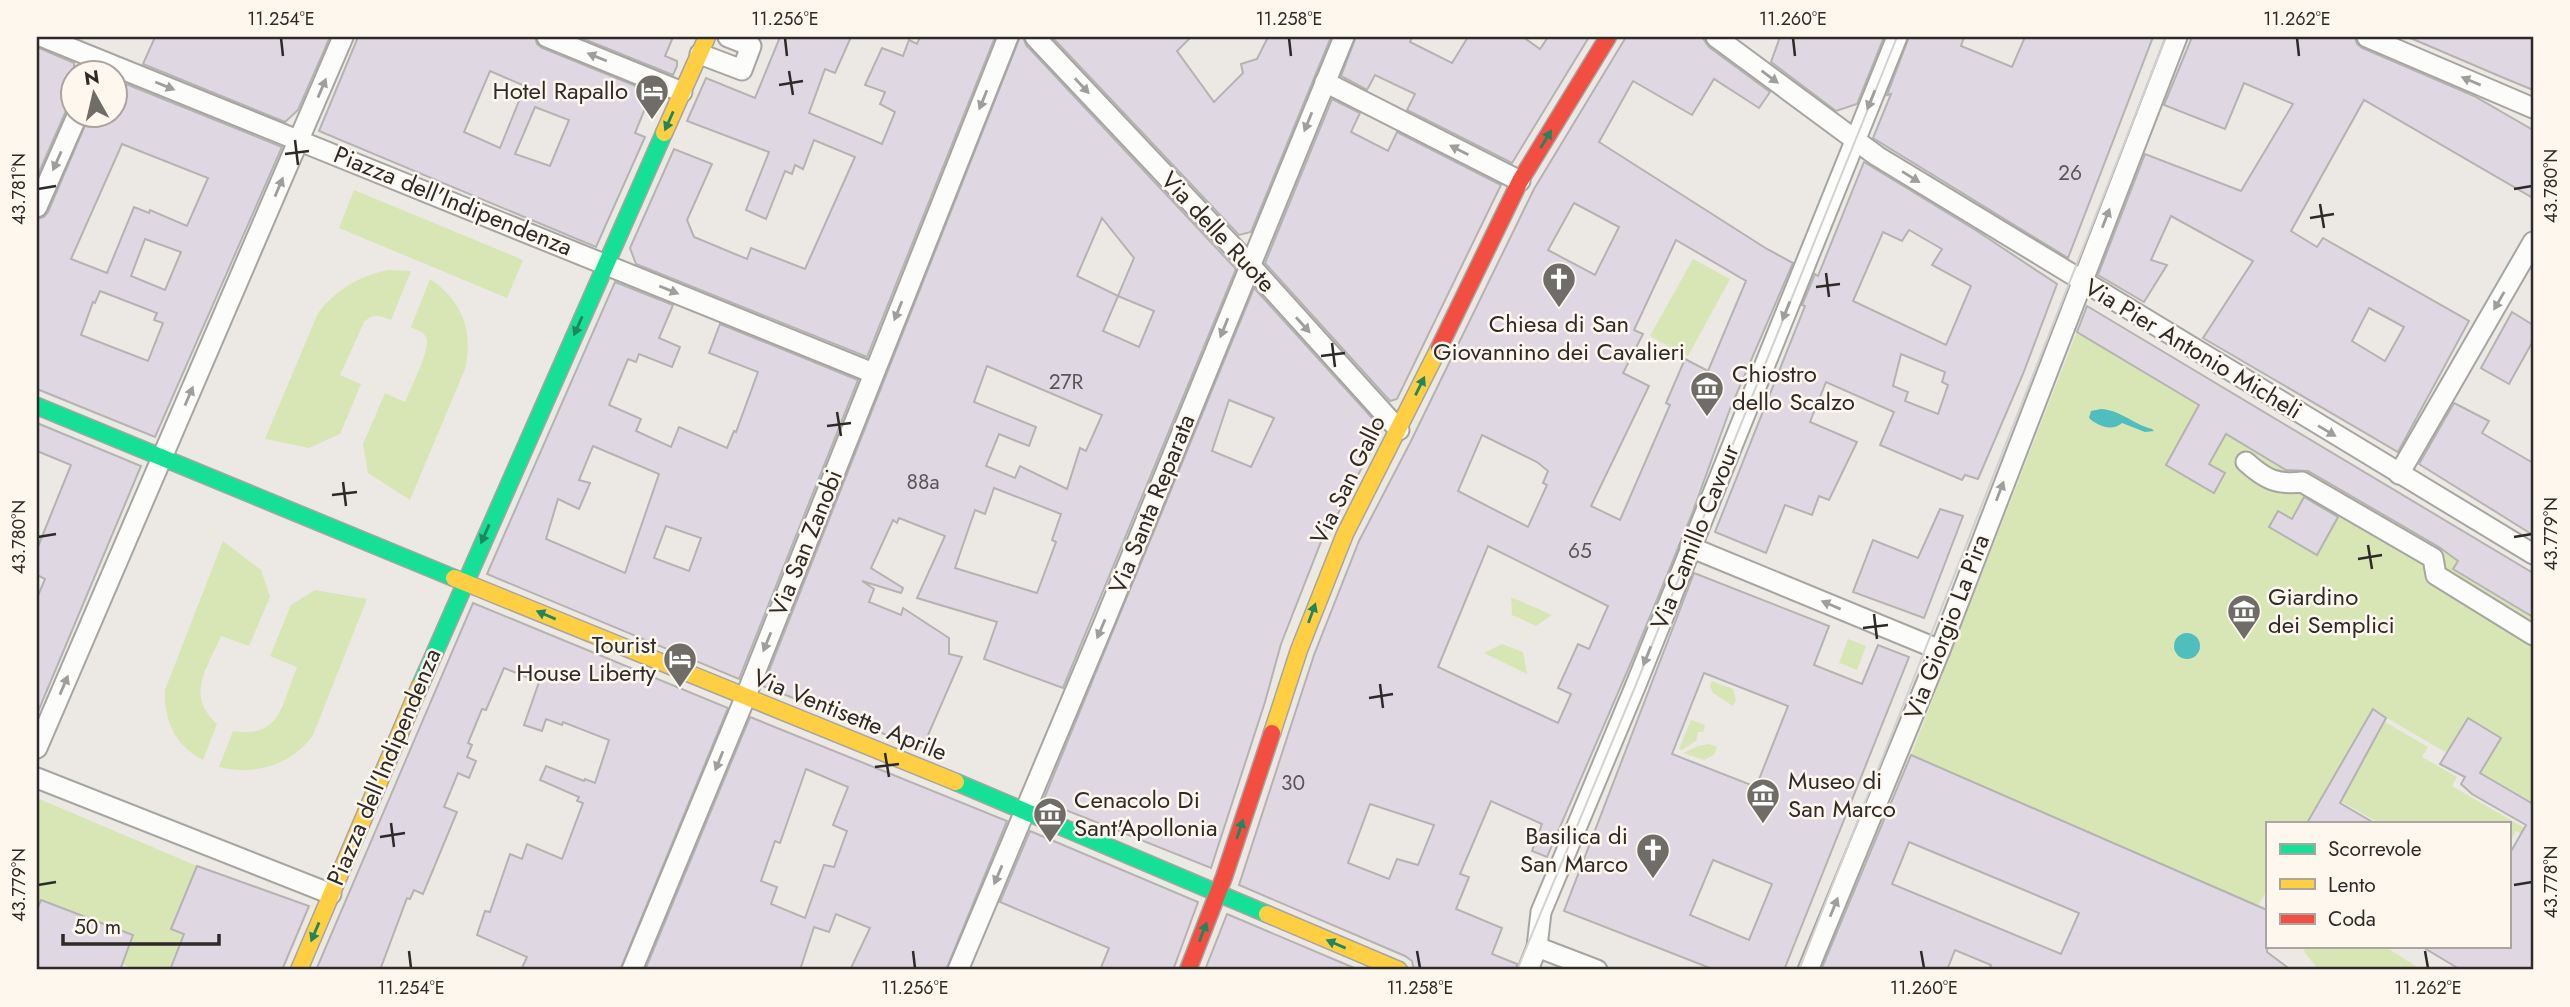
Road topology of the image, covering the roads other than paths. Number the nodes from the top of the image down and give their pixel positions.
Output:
1 (43, 37) edge
2 (343, 37) edge
3 (547, 37) edge
4 (728, 37) edge
5 (1008, 37) edge
6 (1035, 37) edge
7 (1344, 37) edge
8 (1608, 37) edge
9 (1716, 37) edge
10 (1897, 37) edge
11 (2177, 37) edge
12 (2367, 37) edge
13 (704, 45) edge
14 (86, 60) edge
15 (130, 78) edge
16 (1325, 82) junction
17 (682, 92) junction
18 (2533, 108) edge
19 (71, 130) edge
20 (300, 139) junction
21 (1854, 140) junction
22 (1520, 181) junction
23 (37, 207) edge
24 (2533, 242) edge
25 (606, 264) junction
26 (1250, 265) junction
27 (2081, 281) junction
28 (873, 373) junction
29 (37, 406) edge
30 (1399, 430) junction
31 (162, 458) junction
32 (2246, 462) dead end
33 (2399, 474) junction
34 (1690, 547) junction
35 (2533, 554) edge
36 (464, 581) junction
37 (2533, 635) edge
38 (1940, 650) junction
39 (745, 698) junction
40 (37, 748) edge
41 (37, 778) edge
42 (1024, 811) junction
43 (1218, 893) junction
44 (331, 894) junction
45 (1537, 947) junction
46 (1560, 963) edge
47 (299, 970) edge
48 (632, 970) edge
49 (958, 970) edge
50 (1188, 970) edge
51 (1399, 970) edge
52 (1528, 970) edge
53 (1597, 970) edge
54 (1808, 970) edge

1 - 14 street, Piazza dell'Indipendenza
20 -> 2 street
17 -> 3 street
4 - 13 street
5 -> 28 street, Via San Zanobi
6 -> 26 street, Via delle Ruote
7 - 16 street, Via Santa Reparata
22 -> 8 street, Via San Gallo
9 -> 21 street, Via Pier Antonio Micheli
10 -> 21 street, Via Camillo Cavour
27 -> 11 street, Via Giorgio La Pira
18 -> 12 street
13 - 17 street
15 -> 20 street, Piazza dell'Indipendenza
22 -> 16 street
16 -> 26 street, Via Santa Reparata
17 -> 25 street
19 -> 23 street
20 - 25 street, Piazza dell'Indipendenza
31 -> 20 street
21 -> 27 street, Via Pier Antonio Micheli
21 -> 34 street, Via Camillo Cavour
30 -> 22 street, Via San Gallo
24 -> 33 street
25 -> 28 street
25 -> 36 street, Piazza dell'Indipendenza
26 -> 30 street, Via delle Ruote
26 -> 42 street, Via Santa Reparata
27 -> 33 street, Via Pier Antonio Micheli
38 -> 27 street, Via Giorgio La Pira
28 -> 39 street, Via San Zanobi
29 - 31 street
43 -> 30 street, Via San Gallo
31 - 36 street
40 -> 31 street
32 - 37 street
33 - 35 street, Via Pier Antonio Micheli
38 -> 34 street
34 -> 45 street, Via Camillo Cavour
39 -> 36 street, Via Ventisette Aprile
36 - 44 street, Piazza dell'Indipendenza
54 -> 38 street, Via Giorgio La Pira
39 - 42 street, Via Ventisette Aprile
39 -> 48 street, Via San Zanobi
41 - 44 street, Piazza dell'Indipendenza
42 - 43 street, Via Ventisette Aprile
42 -> 49 street, Via Santa Reparata
50 -> 43 street, Via San Gallo
51 -> 43 street, Via Ventisette Aprile
44 -> 47 street
45 - 46 street
45 - 52 street, Via Camillo Cavour
46 - 53 street

